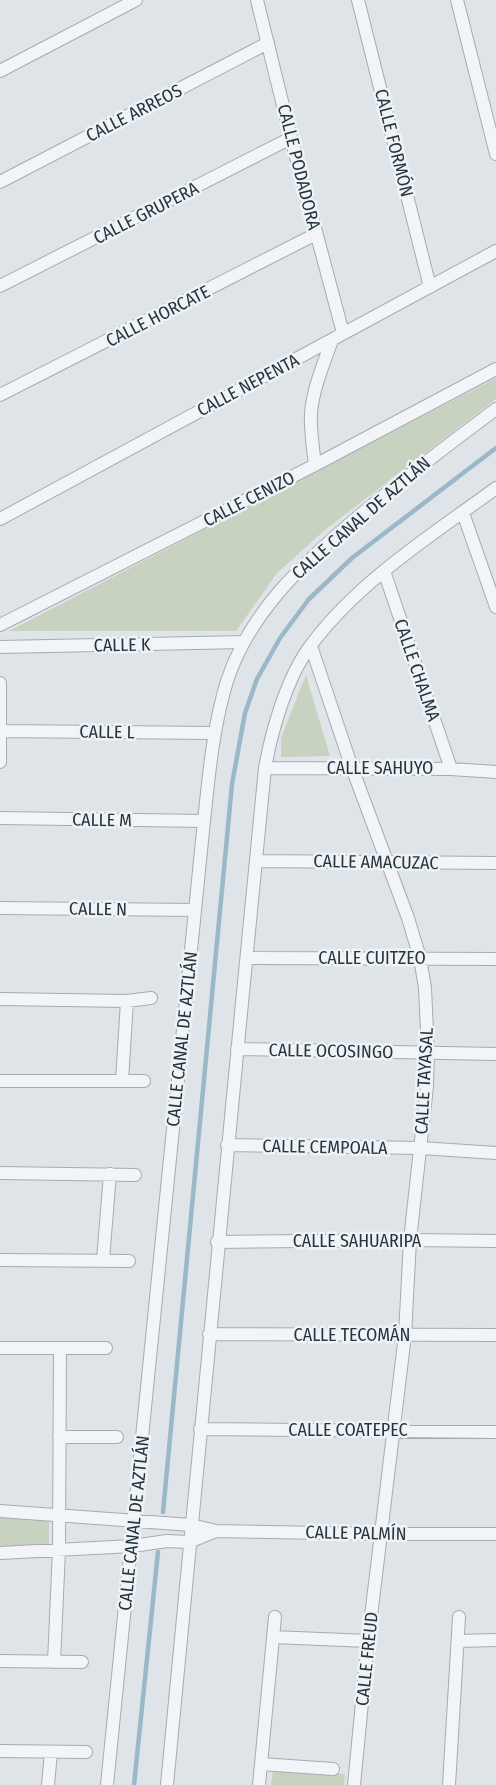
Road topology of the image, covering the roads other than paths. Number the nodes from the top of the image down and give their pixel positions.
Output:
1 (136, 0) edge
2 (257, 0) edge
3 (358, 0) edge
4 (457, 0) edge
5 (268, 43) junction
6 (0, 71) edge
7 (291, 138) junction
8 (496, 154) edge
9 (0, 182) edge
10 (316, 234) junction
11 (496, 250) edge
12 (0, 286) edge
13 (430, 287) junction
14 (338, 336) junction
15 (496, 369) edge
16 (0, 395) edge
17 (496, 409) edge
18 (315, 465) junction
19 (496, 489) edge
20 (463, 513) junction
21 (0, 519) edge
22 (384, 571) junction
23 (496, 607) edge
24 (0, 625) edge
25 (244, 642) junction
26 (311, 646) junction
27 (0, 647) edge
28 (0, 683) edge
29 (0, 731) edge
30 (214, 733) junction
31 (0, 762) edge
32 (265, 768) junction
33 (352, 768) junction
34 (451, 769) junction
35 (496, 772) edge
36 (0, 819) edge
37 (204, 821) junction
38 (256, 861) junction
39 (386, 862) junction
40 (496, 863) edge
41 (0, 908) edge
42 (195, 910) junction
43 (248, 957) junction
44 (420, 958) junction
45 (496, 959) edge
46 (151, 998) dead end
47 (0, 999) edge
48 (127, 1001) junction
49 (237, 1049) junction
50 (429, 1053) junction
51 (496, 1054) edge
52 (0, 1081) edge
53 (122, 1081) junction
54 (144, 1081) dead end
55 (227, 1145) junction
56 (421, 1149) junction
57 (496, 1153) edge
58 (0, 1173) edge
59 (110, 1174) junction
60 (135, 1176) dead end
61 (410, 1240) junction
62 (496, 1241) edge
63 (217, 1242) junction
64 (0, 1260) edge
65 (103, 1260) junction
66 (129, 1261) dead end
67 (209, 1334) junction
68 (405, 1335) junction
69 (496, 1335) edge
70 (0, 1348) edge
71 (106, 1348) dead end
72 (60, 1349) junction
73 (200, 1429) junction
74 (394, 1430) junction
75 (496, 1431) edge
76 (59, 1437) junction
77 (117, 1437) dead end
78 (0, 1511) edge
79 (59, 1514) junction
80 (134, 1521) junction
81 (191, 1525) junction
82 (216, 1531) junction
83 (381, 1534) junction
84 (496, 1534) edge
85 (189, 1542) junction
86 (132, 1546) junction
87 (59, 1550) junction
88 (0, 1553) edge
89 (275, 1617) dead end
90 (459, 1617) dead end
91 (273, 1637) junction
92 (496, 1640) edge
93 (368, 1641) junction
94 (458, 1641) junction
95 (0, 1661) edge
96 (54, 1662) junction
97 (82, 1662) dead end
98 (0, 1752) edge
99 (51, 1752) junction
100 (86, 1752) dead end
101 (261, 1764) junction
102 (333, 1769) dead end
103 (48, 1785) edge
104 (107, 1785) edge
105 (167, 1785) edge
106 (259, 1785) edge
107 (354, 1785) edge
108 (449, 1785) edge

1 - 6 street
2 - 5 street, CALLE PODADORA
3 - 13 street, CALLE FORMÓN
4 - 8 street
5 - 7 street, CALLE PODADORA
5 - 9 street, CALLE ARREOS
7 - 10 street, CALLE PODADORA
7 - 12 street, CALLE GRUPERA
10 - 14 street, CALLE PODADORA
10 - 16 street, CALLE HORCATE
11 - 13 street, CALLE NEPENTA
13 - 14 street, CALLE NEPENTA
14 - 18 street
14 - 21 street, CALLE NEPENTA
15 - 18 street, CALLE CENIZO
17 - 25 street, CALLE CANAL DE AZTLÁN
18 - 24 street, CALLE CENIZO
19 - 20 street
20 - 22 street
20 - 23 street
22 - 26 street
22 - 34 street, CALLE CHALMA
25 - 27 street, CALLE K
25 - 30 street, CALLE CANAL DE AZTLÁN
26 - 32 street
26 - 33 street, CALLE TAYASAL
28 - 29 street
29 - 30 street, CALLE L
29 - 31 street
30 - 37 street, CALLE CANAL DE AZTLÁN
32 - 33 street, CALLE SAHUYO
32 - 38 street
33 - 34 street, CALLE SAHUYO
33 - 39 street, CALLE TAYASAL
34 - 35 street, CALLE SAHUYO
36 - 37 street, CALLE M
37 - 42 street, CALLE CANAL DE AZTLÁN
38 - 39 street, CALLE AMACUZAC
38 - 43 street
39 - 40 street, CALLE AMACUZAC
39 - 44 street, CALLE TAYASAL
41 - 42 street, CALLE N
42 - 80 street, CALLE CANAL DE AZTLÁN
43 - 44 street, CALLE CUITZEO
43 - 49 street
44 - 45 street, CALLE CUITZEO
44 - 50 street, CALLE TAYASAL
46 - 48 street
47 - 48 street
48 - 53 street
49 - 50 street, CALLE OCOSINGO
49 - 55 street
50 - 51 street, CALLE OCOSINGO
50 - 56 street, CALLE TAYASAL
52 - 53 street
53 - 54 street
55 - 56 street, CALLE CEMPOALA
55 - 63 street
56 - 57 street, CALLE CEMPOALA
56 - 61 street, CALLE TAYASAL
58 - 59 street
59 - 60 street
59 - 65 street
61 - 62 street, CALLE SAHUARIPA
61 - 63 street, CALLE SAHUARIPA
61 - 68 street, CALLE TAYASAL
63 - 67 street
64 - 65 street
65 - 66 street
67 - 68 street, CALLE TECOMÁN
67 - 73 street
68 - 69 street, CALLE TECOMÁN
68 - 74 street, CALLE TAYASAL
70 - 72 street
71 - 72 street
72 - 76 street
73 - 74 street, CALLE COATEPEC
73 - 81 street
74 - 75 street, CALLE COATEPEC
74 - 83 street, CALLE TAYASAL
76 - 77 street
76 - 79 street
78 - 79 street, CALLE PALMÍN
79 - 80 street, CALLE PALMÍN
79 - 87 street
80 - 81 street, CALLE PALMÍN
80 - 86 street, CALLE CANAL DE AZTLÁN
81 - 82 street, CALLE PALMÍN
81 - 85 street
82 - 83 street, CALLE PALMÍN
82 - 85 street, CALLE PALMÍN
83 - 84 street, CALLE PALMÍN
83 - 93 street, CALLE FREUD
85 - 86 street
85 - 105 street
86 - 87 street
86 - 104 street, CALLE CANAL DE AZTLÁN
87 - 88 street
87 - 96 street
89 - 91 street
90 - 94 street
91 - 93 street
91 - 101 street
92 - 94 street
93 - 107 street, CALLE FREUD
94 - 108 street
95 - 96 street
96 - 97 street
98 - 99 street
99 - 100 street
99 - 103 street
101 - 102 street
101 - 106 street

